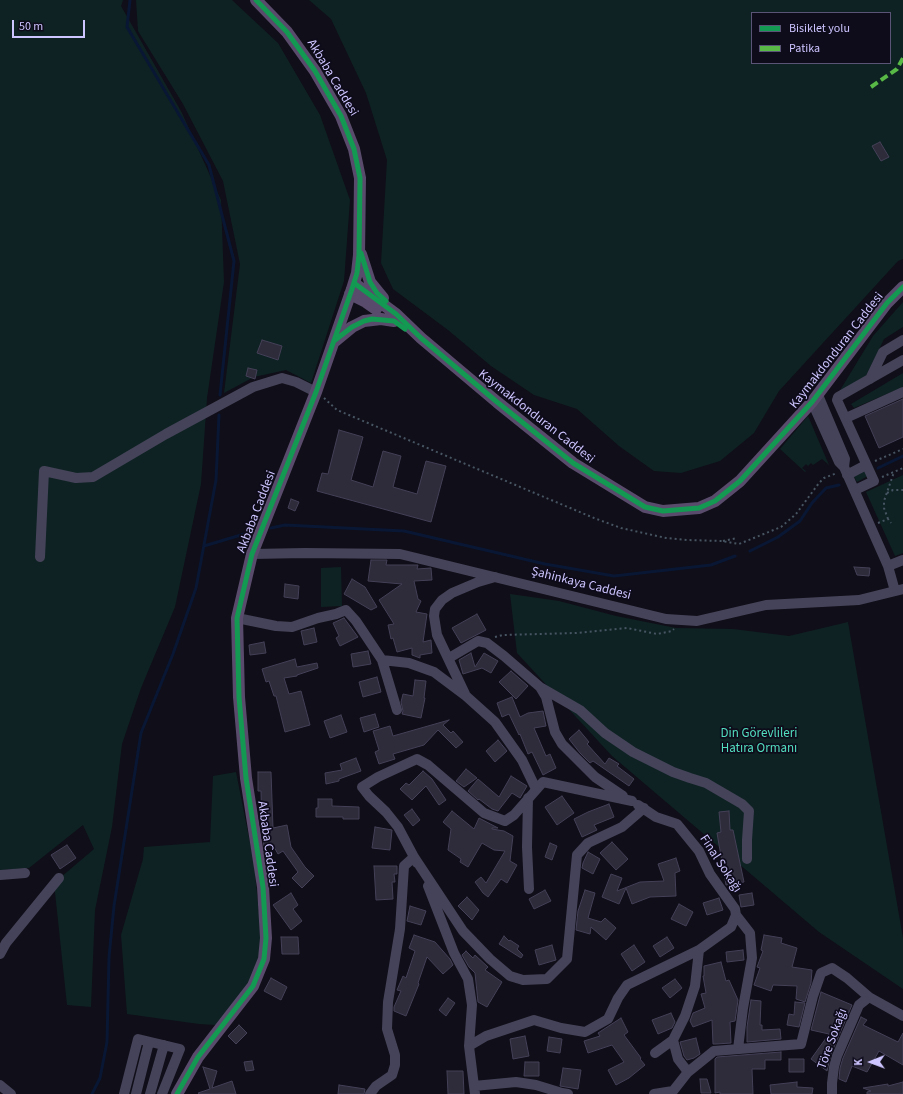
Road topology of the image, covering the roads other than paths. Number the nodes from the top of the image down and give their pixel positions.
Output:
1 (256, 0) edge
2 (359, 247) junction
3 (903, 287) edge
4 (352, 289) junction
5 (395, 317) junction
6 (903, 340) edge
7 (334, 342) junction
8 (903, 360) edge
9 (870, 379) junction
10 (316, 392) junction
11 (903, 392) edge
12 (815, 399) junction
13 (846, 418) junction
14 (866, 465) junction
15 (844, 472) junction
16 (854, 490) junction
17 (252, 554) junction
18 (40, 557) dead end
19 (903, 560) edge
20 (888, 566) junction
21 (496, 577) junction
22 (899, 590) edge
23 (237, 618) junction
24 (449, 658) junction
25 (382, 660) junction
26 (540, 687) junction
27 (466, 696) junction
28 (397, 710) dead end
29 (536, 789) junction
30 (528, 798) junction
31 (632, 802) junction
32 (644, 808) junction
33 (414, 857) junction
34 (747, 859) dead end
35 (25, 873) dead end
36 (0, 875) edge
37 (59, 878) dead end
38 (529, 888) dead end
39 (736, 915) junction
40 (699, 950) junction
41 (0, 954) edge
42 (869, 997) junction
43 (903, 1016) edge
44 (672, 1040) junction
45 (149, 1042) junction
46 (164, 1045) junction
47 (469, 1046) junction
48 (738, 1049) junction
49 (655, 1053) dead end
50 (688, 1072) junction
51 (0, 1085) edge
52 (536, 1089) edge
53 (475, 1090) edge
54 (678, 1092) edge
55 (11, 1094) edge
56 (124, 1094) edge
57 (136, 1094) edge
58 (150, 1094) edge
59 (162, 1094) edge
60 (177, 1094) edge
61 (370, 1094) edge
62 (568, 1094) edge
63 (654, 1094) edge
64 (832, 1094) edge

1 - 2 main road, Akbaba Caddesi
2 - 4 main road, Akbaba Caddesi
2 - 5 main road
3 - 12 main road, Kaymakdonduran Caddesi
4 - 5 main road
4 - 7 main road, Akbaba Caddesi
5 - 7 main road
5 - 12 main road, Kaymakdonduran Caddesi
6 - 9 street
7 - 10 main road, Akbaba Caddesi
8 - 9 street
9 - 13 street
10 - 17 main road, Akbaba Caddesi
10 - 18 street
11 - 13 street
12 - 15 street
13 - 14 street
14 - 15 street
14 - 16 street
15 - 16 street
16 - 20 street
17 - 21 street, Şahinkaya Caddesi
17 - 23 main road, Akbaba Caddesi
19 - 20 street
20 - 22 street
21 - 22 street, Şahinkaya Caddesi
21 - 24 street
23 - 25 street
23 - 60 main road, Akbaba Caddesi
24 - 26 street, Final Sokağı
24 - 27 street
25 - 27 street
25 - 28 street
26 - 31 street, Final Sokağı
26 - 34 street
27 - 29 street
29 - 30 street
29 - 31 street
30 - 33 street
30 - 38 street
31 - 32 street, Final Sokağı
32 - 33 street
32 - 39 street, Final Sokağı
33 - 47 street
33 - 61 street
35 - 36 street
37 - 41 street
39 - 40 street
39 - 48 street, Final Sokağı
40 - 44 street
40 - 47 street
42 - 43 street
42 - 48 street
42 - 64 street, Töre Sokağı
44 - 49 street
44 - 50 street
45 - 46 street
45 - 56 street
45 - 57 street
46 - 58 street
46 - 59 street
47 - 53 street
48 - 50 street
50 - 54 street
51 - 55 street
52 - 53 street
52 - 62 street
54 - 63 street

